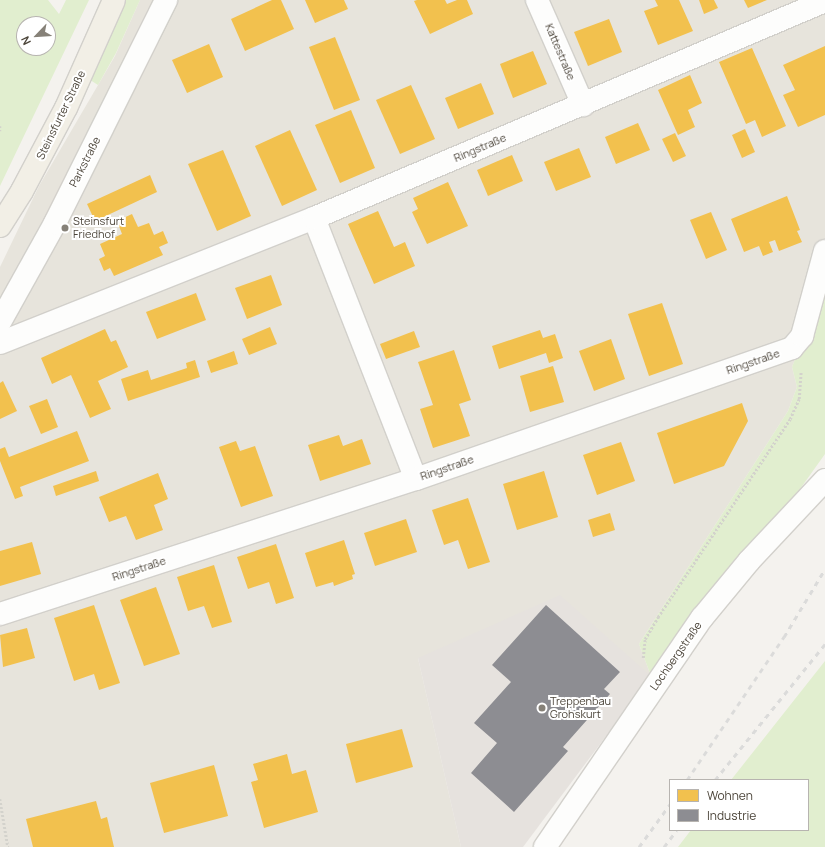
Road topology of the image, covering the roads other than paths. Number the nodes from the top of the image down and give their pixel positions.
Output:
1 (114, 0) edge
2 (537, 0) edge
3 (825, 1) edge
4 (169, 2) edge
5 (583, 105) junction
6 (314, 218) junction
7 (0, 226) edge
8 (825, 251) edge
9 (0, 322) edge
10 (0, 343) edge
11 (416, 479) junction
12 (825, 480) edge
13 (0, 614) edge
14 (545, 847) edge

1 - 7 main road, Steinsfurter Straße
2 - 5 street, Kattestraße
3 - 5 street, Ringstraße
4 - 9 street, Parkstraße
5 - 6 street, Ringstraße
6 - 10 street, Ringstraße
6 - 11 street
8 - 11 street, Ringstraße
11 - 13 street, Ringstraße
12 - 14 street, Lochbergstraße

